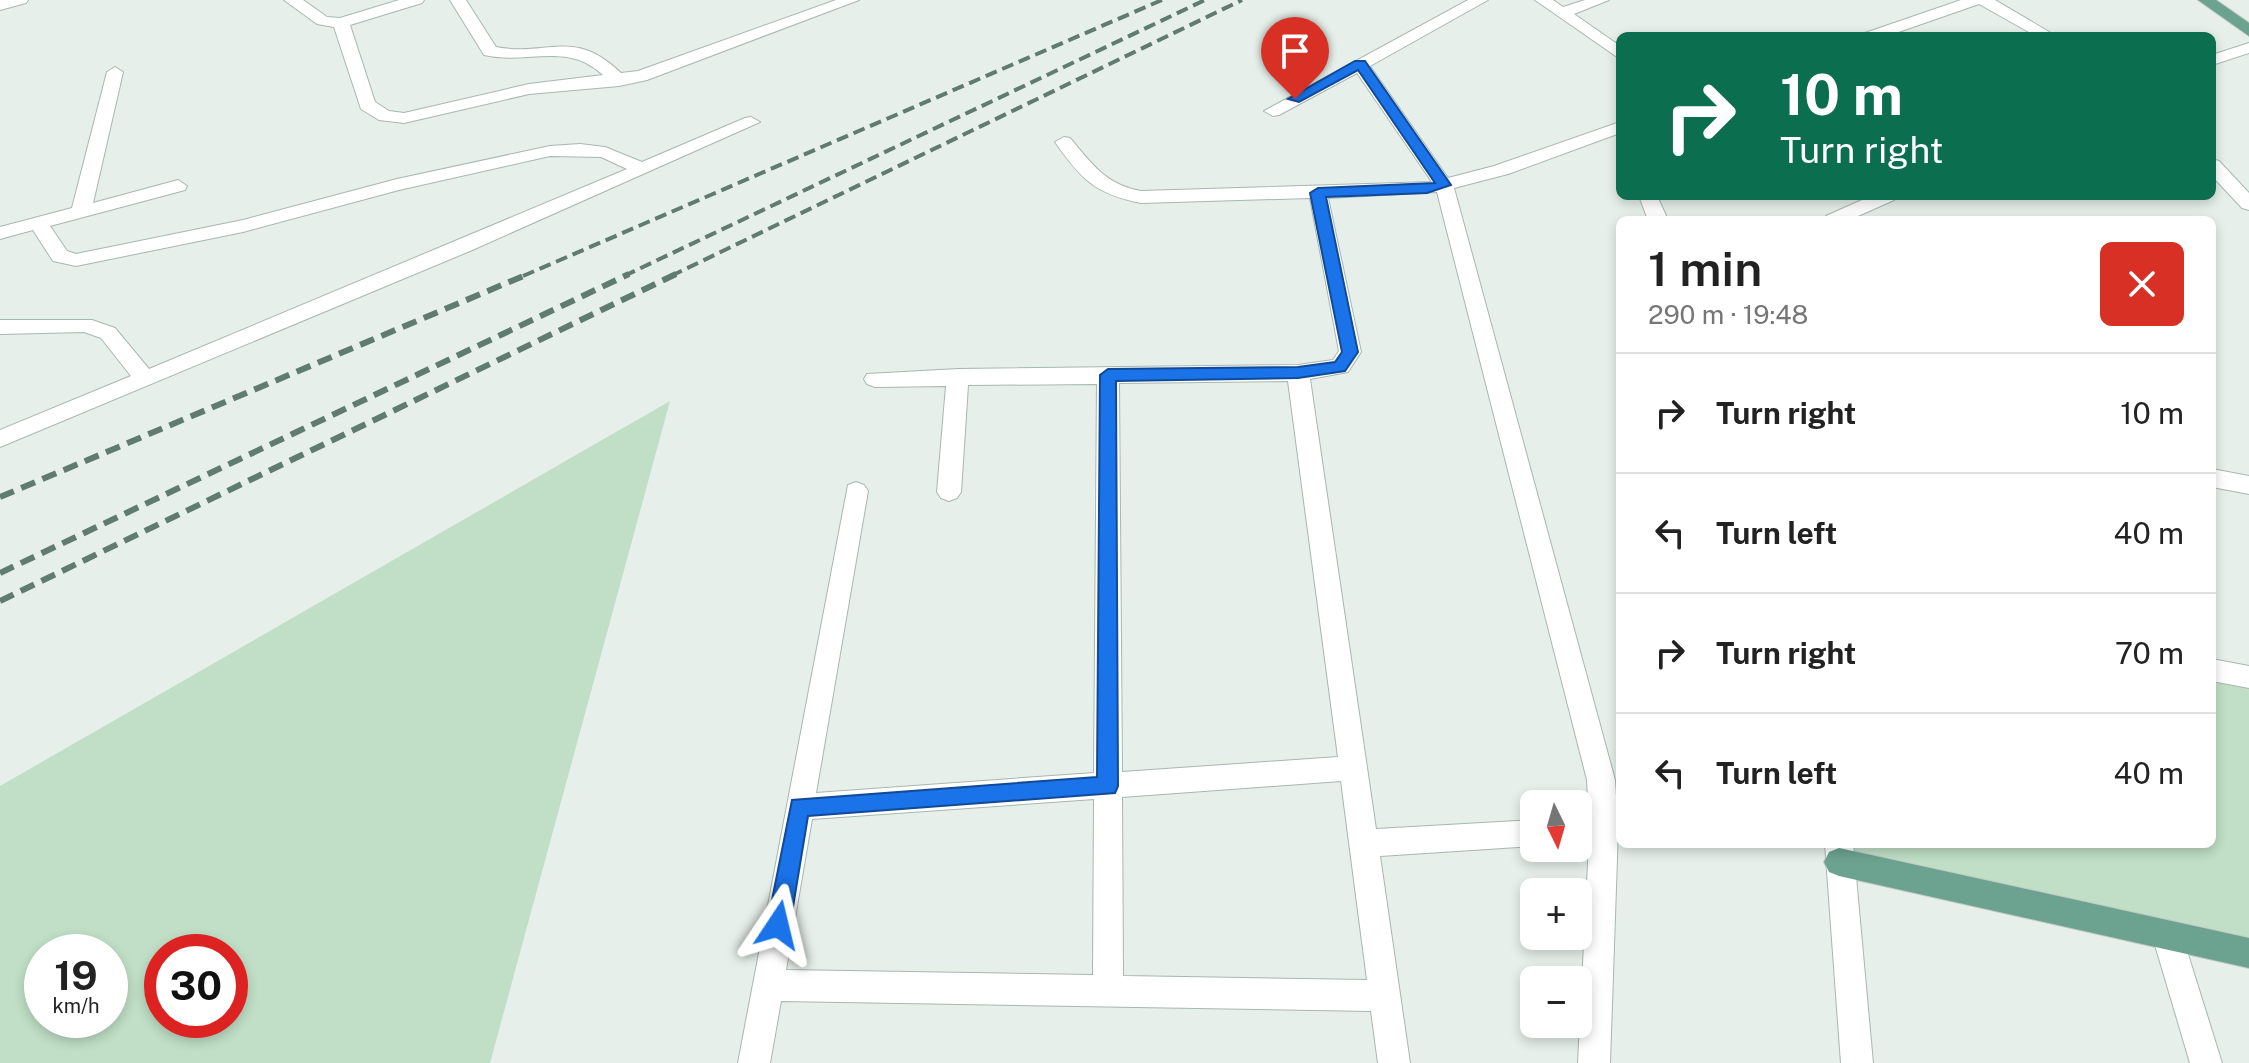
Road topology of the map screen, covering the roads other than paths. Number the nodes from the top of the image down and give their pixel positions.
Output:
1 (20, 0) edge
2 (292, 0) edge
3 (416, 0) edge
4 (458, 0) edge
5 (851, 0) edge
6 (1480, 0) edge
7 (1543, 0) edge
8 (1601, 0) edge
9 (1976, 0) edge
10 (1983, 0) edge
11 (2206, 0) edge
12 (0, 5) edge
13 (1561, 13) junction
14 (341, 23) junction
15 (2249, 31) edge
16 (1883, 32) edge
17 (2041, 32) edge
18 (2249, 48) edge
19 (1616, 51) edge
20 (2216, 59) edge
21 (1360, 64) junction
22 (115, 72) dead end
23 (619, 81) junction
24 (1273, 111) dead end
25 (751, 122) dead end
26 (1616, 129) edge
27 (1064, 142) dead end
28 (642, 169) junction
29 (2216, 169) edge
30 (1444, 185) junction
31 (178, 186) dead end
32 (1318, 193) junction
33 (1879, 200) edge
34 (2249, 204) edge
35 (81, 212) junction
36 (1846, 216) edge
37 (38, 223) junction
38 (0, 233) edge
39 (0, 327) edge
40 (1298, 373) junction
41 (1108, 375) junction
42 (958, 377) junction
43 (145, 379) junction
44 (875, 379) dead end
45 (0, 439) edge
46 (2216, 479) edge
47 (2249, 485) edge
48 (856, 491) dead end
49 (949, 492) dead end
50 (2216, 671) edge
51 (2249, 677) edge
52 (1353, 768) junction
53 (1610, 780) edge
54 (1108, 786) junction
55 (799, 807) junction
56 (1592, 827) edge
57 (1520, 834) edge
58 (1363, 843) junction
59 (1839, 853) edge
60 (1591, 862) edge
61 (2167, 935) junction
62 (2249, 953) edge
63 (768, 985) junction
64 (1108, 991) junction
65 (1385, 996) junction
66 (754, 1063) edge
67 (1394, 1063) edge
68 (1594, 1063) edge
69 (1857, 1063) edge
70 (2206, 1063) edge

1 - 12 street
2 - 14 street
3 - 14 street
4 - 23 street
5 - 23 street
6 - 21 street
7 - 13 street
8 - 13 street
9 - 16 street
10 - 17 street
11 - 15 main road
13 - 19 street
14 - 23 street
18 - 20 street
21 - 24 street
21 - 30 street
22 - 35 street
25 - 28 street
26 - 30 street
27 - 32 street
28 - 37 street
28 - 43 street
29 - 34 street
30 - 32 street
30 - 53 street
31 - 35 street
32 - 40 street
33 - 36 street
35 - 37 street
37 - 38 street
39 - 43 street
40 - 41 street
40 - 52 street
41 - 42 street
41 - 54 street
42 - 44 street
42 - 49 street
43 - 45 street
46 - 47 street
48 - 55 street
50 - 51 street
52 - 54 street
52 - 58 street
53 - 56 street
54 - 55 street
54 - 64 street
55 - 63 street
57 - 58 street
58 - 65 street
59 - 61 main road
59 - 69 street
60 - 68 street
61 - 62 main road
61 - 70 street
63 - 64 street
63 - 66 street
64 - 65 street
65 - 67 street

